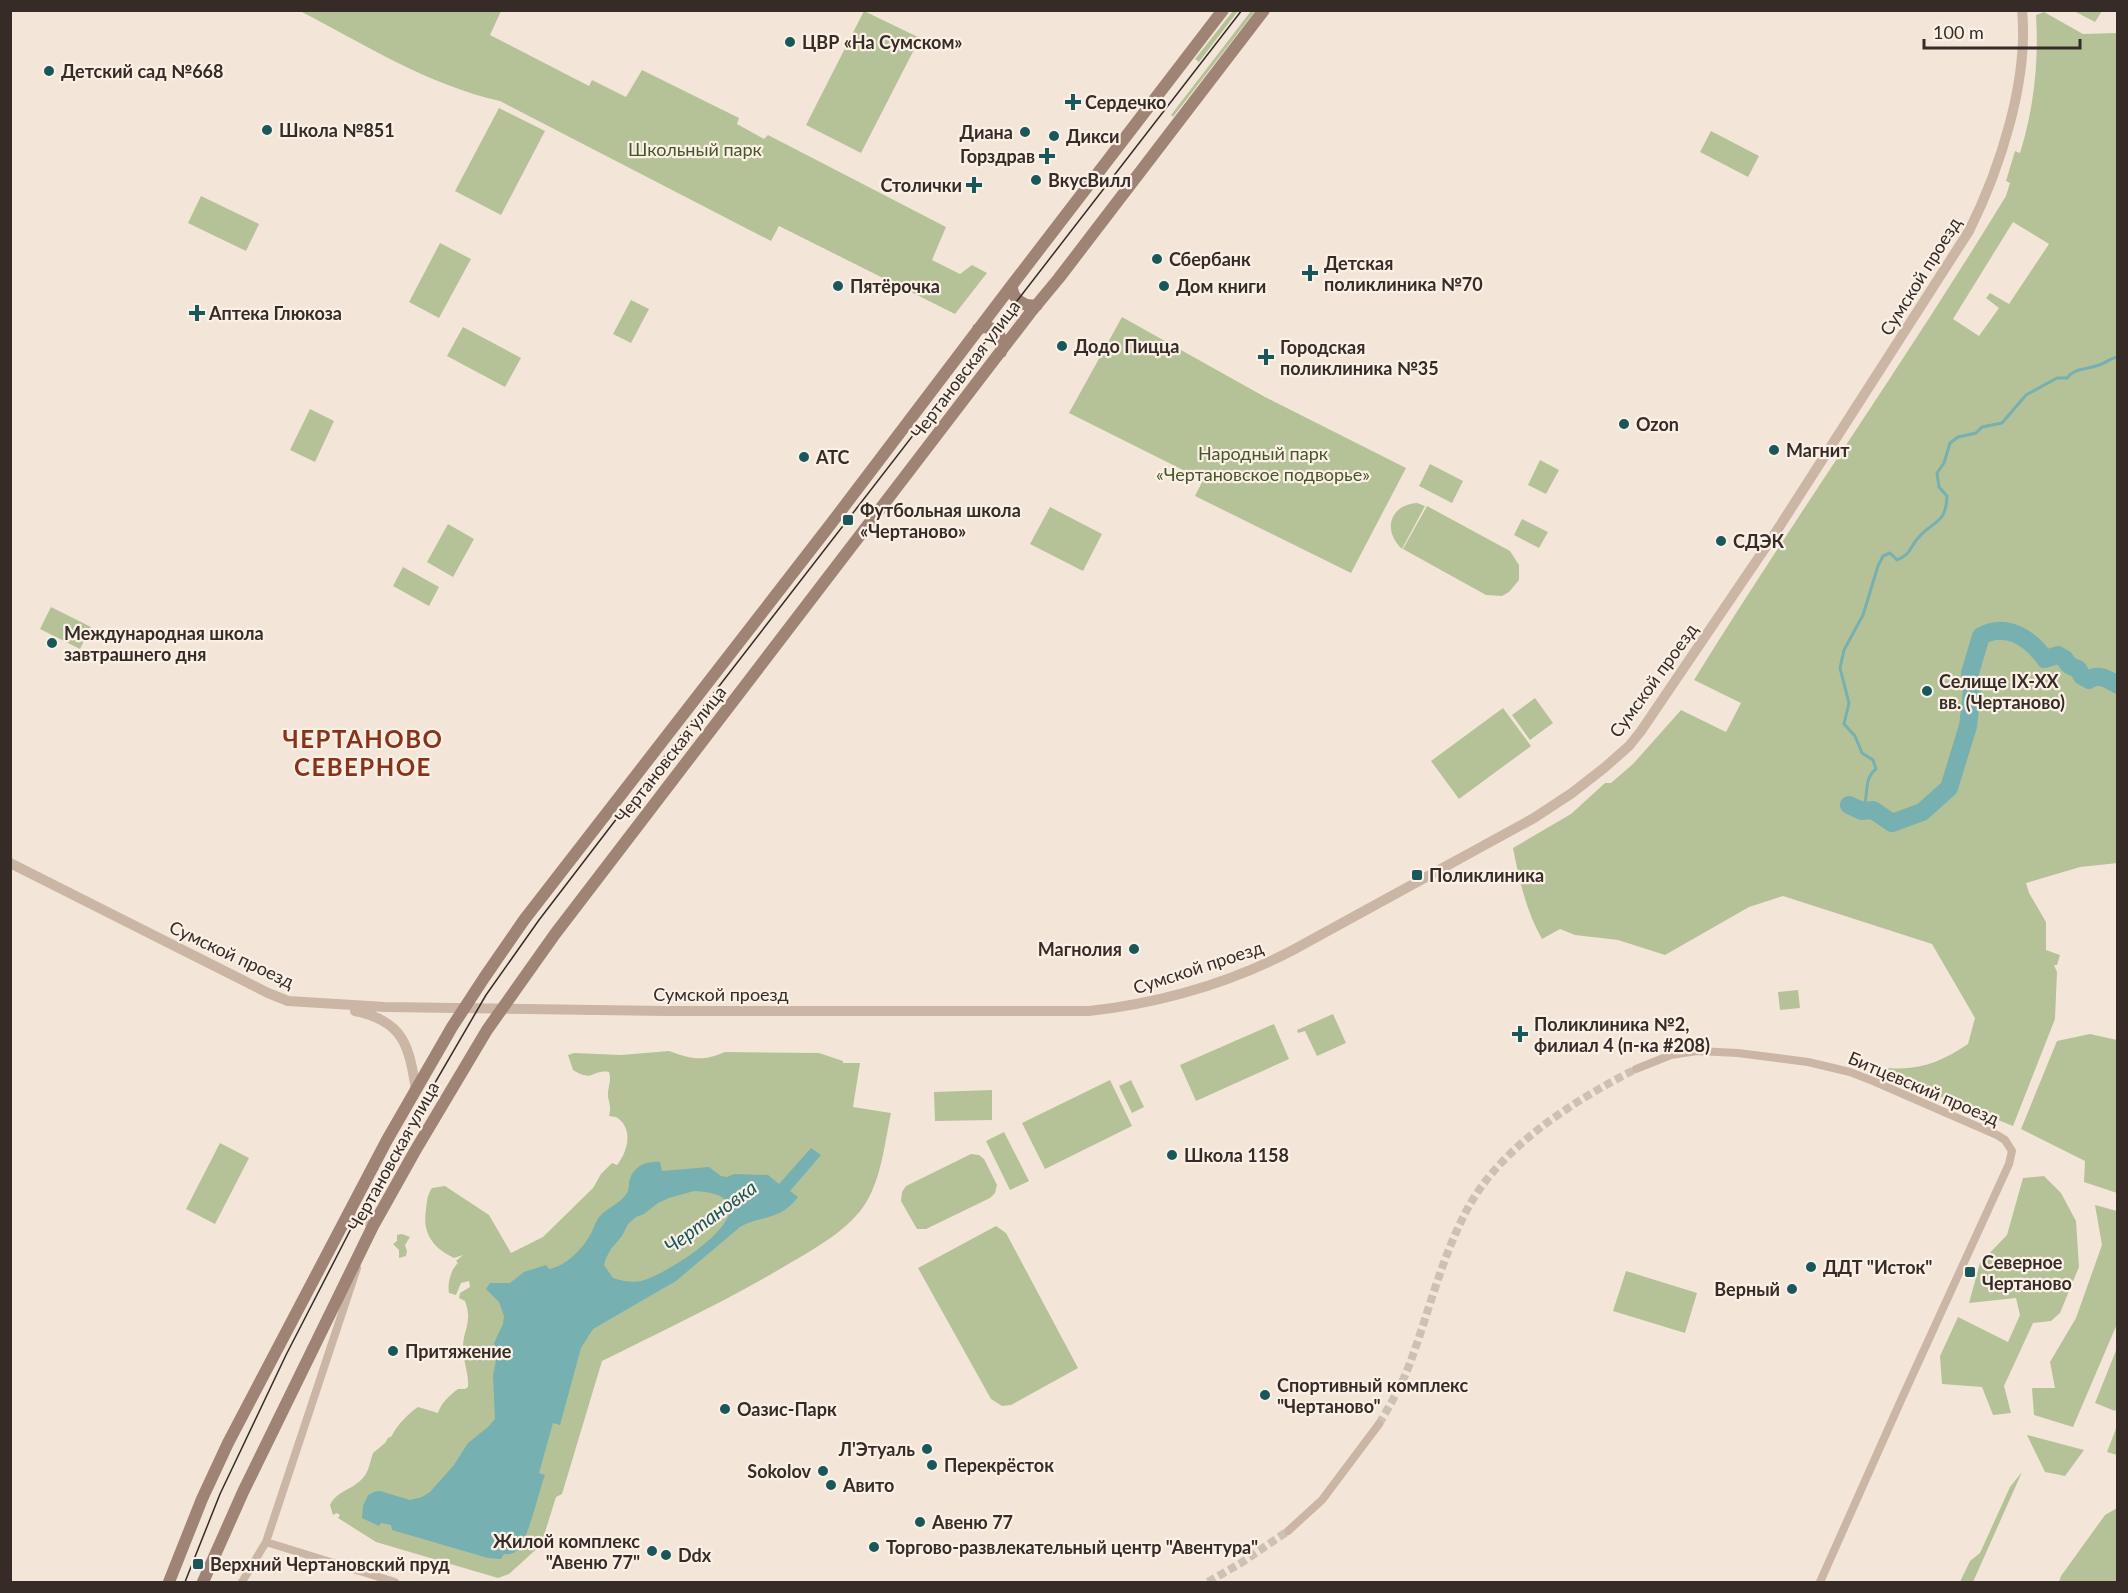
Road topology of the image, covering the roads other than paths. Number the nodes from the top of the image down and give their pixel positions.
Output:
1 (1223, 10) edge
2 (1264, 10) edge
3 (2022, 10) edge
4 (1012, 285) junction
5 (1037, 305) junction
6 (978, 329) junction
7 (1000, 353) junction
8 (10, 863) edge
9 (325, 1004) junction
10 (465, 1008) junction
11 (501, 1008) junction
12 (1636, 1069) tunnel mouth
13 (416, 1090) junction
14 (348, 1212) junction
15 (373, 1226) junction
16 (366, 1238) junction
17 (1379, 1424) tunnel mouth
18 (1288, 1531) tunnel mouth
19 (266, 1542) junction
20 (169, 1582) edge
21 (203, 1582) edge
22 (242, 1582) edge
23 (395, 1582) edge
24 (1820, 1582) edge

1 - 4 main road, Чертановская улица
2 - 5 main road, Чертановская улица
3 - 11 street, Сумской проезд
4 - 5 main road
4 - 6 main road, Чертановская улица
5 - 7 main road, Чертановская улица
6 - 7 main road
6 - 10 main road, Чертановская улица
7 - 11 main road, Чертановская улица
8 - 9 street, Сумской проезд
9 - 10 street, Сумской проезд
9 - 13 street
10 - 11 street, Сумской проезд
10 - 13 main road, Чертановская улица
11 - 15 main road, Чертановская улица
12 - 24 street, Битцевский проезд
13 - 14 main road, Чертановская улица
14 - 15 street
14 - 20 main road, Чертановская улица
15 - 16 main road, Чертановская улица
16 - 19 street
16 - 21 main road, Чертановская улица
17 - 18 street
19 - 22 street
19 - 23 street

